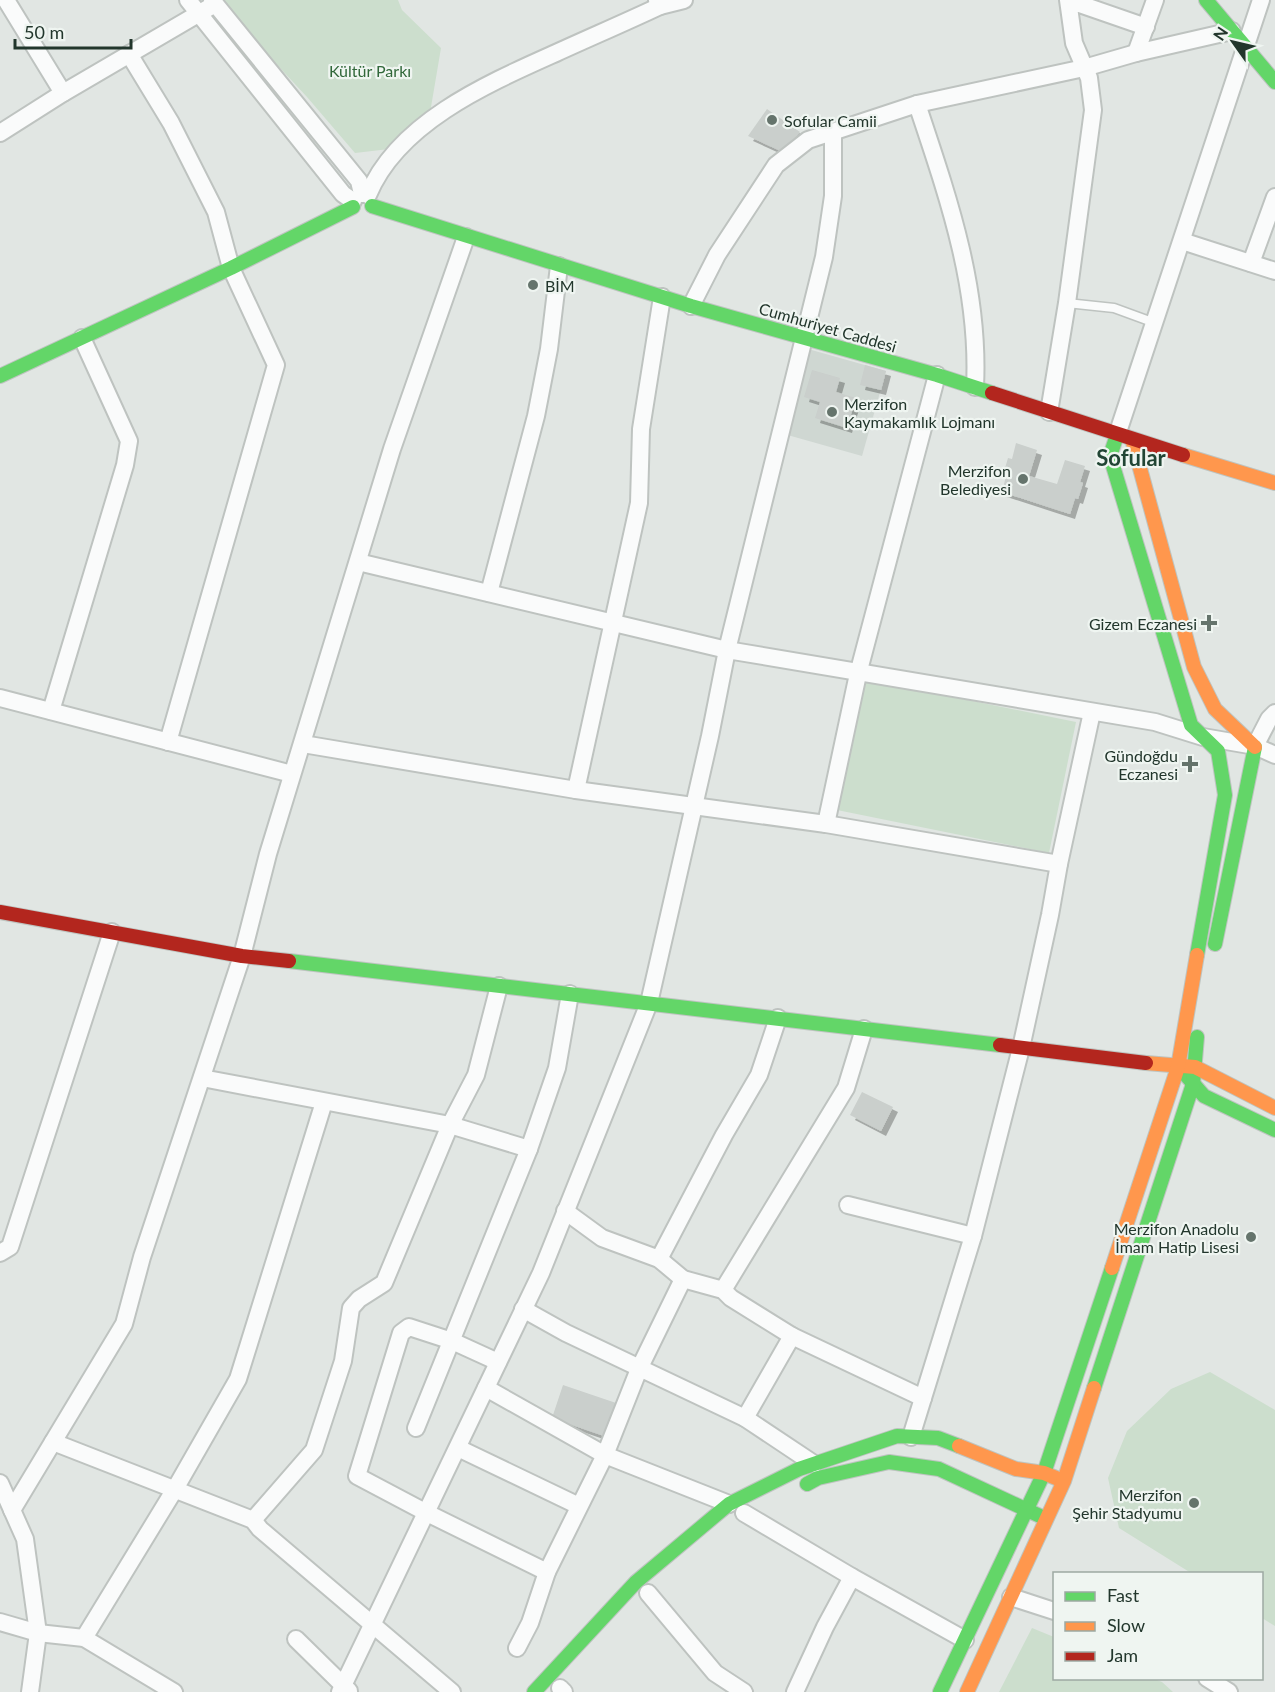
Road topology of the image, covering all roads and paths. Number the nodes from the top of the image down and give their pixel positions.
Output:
1 (6, 0) edge
2 (188, 0) edge
3 (684, 0) edge
4 (1155, 0) edge
5 (1206, 0) edge
6 (1261, 0) edge
7 (214, 2) edge
8 (659, 3) edge
9 (199, 14) junction
10 (1146, 27) junction
11 (1232, 31) junction
12 (1245, 47) junction
13 (1136, 53) junction
14 (129, 54) junction
15 (1084, 68) junction
16 (1275, 82) edge
17 (63, 93) junction
18 (917, 104) junction
19 (833, 132) junction
20 (0, 133) edge
21 (1275, 197) edge
22 (362, 201) junction
23 (466, 237) junction
24 (1182, 241) junction
25 (1251, 263) junction
26 (559, 266) junction
27 (231, 268) junction
28 (1275, 271) edge
29 (662, 297) junction
30 (1067, 303) junction
31 (691, 306) junction
32 (1155, 323) junction
33 (804, 337) junction
34 (82, 338) junction
35 (937, 375) junction
36 (0, 376) edge
37 (975, 387) junction
38 (1049, 412) junction
39 (1125, 437) junction
40 (1274, 479) edge
41 (358, 562) junction
42 (489, 593) junction
43 (612, 623) junction
44 (727, 650) junction
45 (858, 674) junction
46 (0, 698) edge
47 (51, 711) junction
48 (1092, 712) junction
49 (1275, 713) edge
50 (1203, 736) junction
51 (168, 742) junction
52 (303, 744) junction
53 (1255, 746) junction
54 (1275, 755) edge
55 (292, 774) junction
56 (576, 790) junction
57 (695, 805) junction
58 (826, 824) junction
59 (1059, 864) junction
60 (0, 912) edge
61 (112, 932) junction
62 (242, 956) junction
63 (1211, 963) dead end
64 (499, 986) junction
65 (570, 994) junction
66 (649, 1003) junction
67 (777, 1018) junction
68 (1200, 1020) dead end
69 (864, 1029) junction
70 (1021, 1048) junction
71 (1178, 1067) junction
72 (1195, 1067) junction
73 (202, 1078) junction
74 (1193, 1084) junction
75 (324, 1102) junction
76 (1275, 1108) edge
77 (450, 1125) junction
78 (1275, 1130) edge
79 (529, 1149) junction
80 (848, 1205) dead end
81 (565, 1211) junction
82 (973, 1236) junction
83 (0, 1253) edge
84 (659, 1259) junction
85 (683, 1279) junction
86 (723, 1290) junction
87 (523, 1309) junction
88 (792, 1336) junction
89 (452, 1341) junction
90 (498, 1362) junction
91 (639, 1369) junction
92 (486, 1388) junction
93 (923, 1398) junction
94 (745, 1418) junction
95 (416, 1428) dead end
96 (911, 1437) junction
97 (53, 1442) junction
98 (458, 1448) junction
99 (605, 1455) junction
100 (814, 1464) junction
101 (1044, 1473) junction
102 (1064, 1481) junction
103 (0, 1483) edge
104 (797, 1488) dead end
105 (175, 1489) junction
106 (729, 1504) junction
107 (579, 1506) junction
108 (1027, 1509) junction
109 (12, 1510) junction
110 (427, 1513) junction
111 (745, 1514) dead end
112 (253, 1520) junction
113 (1048, 1520) junction
114 (547, 1572) junction
115 (852, 1577) junction
116 (648, 1594) dead end
117 (1011, 1597) junction
118 (1053, 1611) edge
119 (0, 1622) edge
120 (373, 1625) junction
121 (38, 1633) junction
122 (84, 1638) junction
123 (296, 1639) dead end
124 (965, 1640) junction
125 (517, 1648) dead end
126 (1210, 1680) edge
127 (344, 1690) edge
128 (30, 1692) edge
129 (174, 1692) edge
130 (452, 1692) edge
131 (534, 1692) edge
132 (744, 1692) edge
133 (795, 1692) edge
134 (940, 1692) edge
135 (967, 1692) edge
136 (1229, 1692) edge

1 - 17 street
2 - 9 street
3 - 8 street
4 - 10 street
5 - 11 street
6 - 12 street
7 - 9 street
7 - 22 street
8 - 22 street
9 - 14 street
9 - 22 street
10 - 13 street
10 - 15 street
11 - 12 street
11 - 13 street
12 - 16 street
12 - 24 street
13 - 15 street
14 - 17 street
14 - 27 street
15 - 18 street
15 - 30 street
17 - 20 street
18 - 19 street
18 - 37 street
19 - 31 street
19 - 33 street
21 - 25 street
22 - 23 street, Cumhuriyet Caddesi
22 - 27 street
23 - 26 street, Cumhuriyet Caddesi
23 - 41 street
24 - 25 street
24 - 32 street
25 - 28 street
26 - 29 street, Cumhuriyet Caddesi
26 - 42 street
27 - 34 street
27 - 51 street
29 - 31 street, Cumhuriyet Caddesi
29 - 43 street
30 - 32 lane
30 - 38 street
31 - 33 street, Cumhuriyet Caddesi
32 - 39 street
33 - 35 street, Cumhuriyet Caddesi
33 - 44 street
34 - 36 street
34 - 47 street
35 - 37 street, Cumhuriyet Caddesi
35 - 45 street
37 - 38 street, Cumhuriyet Caddesi
38 - 39 street, Cumhuriyet Caddesi
39 - 40 street, Cumhuriyet Caddesi
39 - 50 street
39 - 53 street
41 - 42 street
41 - 52 street
42 - 43 street
43 - 44 street
43 - 56 street
44 - 45 street
44 - 57 street
45 - 48 street
45 - 58 street
46 - 47 street
47 - 51 street
48 - 50 street
48 - 59 street
49 - 53 street
50 - 53 street
50 - 71 street
51 - 55 street
52 - 55 street
52 - 56 street
53 - 54 street
53 - 63 street
55 - 62 street
56 - 57 street
57 - 58 street
57 - 66 street
58 - 59 street
59 - 70 street
60 - 61 street
61 - 62 street
61 - 83 street
62 - 64 street
62 - 73 street
64 - 65 street
64 - 77 street
65 - 66 street
65 - 79 street
66 - 67 street
66 - 81 street
67 - 69 street
67 - 84 street
68 - 72 street
69 - 70 street
69 - 86 street
70 - 71 street
70 - 82 street
71 - 72 street
71 - 74 street
71 - 101 street
72 - 74 street
72 - 76 street
73 - 75 street
73 - 97 street
74 - 78 street
74 - 102 street
75 - 77 street
75 - 105 street
77 - 79 street
77 - 112 street
79 - 89 street
80 - 82 street
81 - 84 street
81 - 87 street
82 - 93 street
84 - 85 street
85 - 86 street
85 - 91 street
86 - 88 street
87 - 90 street
87 - 91 street
88 - 93 street
88 - 94 street
89 - 90 street
89 - 95 street
89 - 110 street
90 - 92 street
91 - 94 street
91 - 99 street
92 - 98 street
92 - 99 street
93 - 96 street
94 - 100 street
96 - 100 street
96 - 101 street
97 - 105 street
97 - 109 street
98 - 107 street
98 - 110 street
99 - 106 street
99 - 107 street
100 - 106 street
101 - 102 street
101 - 108 street
102 - 113 street
103 - 109 street
104 - 108 street
105 - 112 street
105 - 122 street
106 - 131 street
107 - 114 street
108 - 113 street
108 - 124 street
109 - 121 street
110 - 114 street
110 - 120 street
111 - 115 street
112 - 120 street
113 - 117 street
114 - 125 street
115 - 124 street
115 - 133 street
116 - 132 street
117 - 118 street
117 - 135 street
119 - 121 street
120 - 127 street
120 - 130 street
121 - 122 street
121 - 128 street
122 - 129 street
123 - 127 street
124 - 134 street
126 - 136 street

